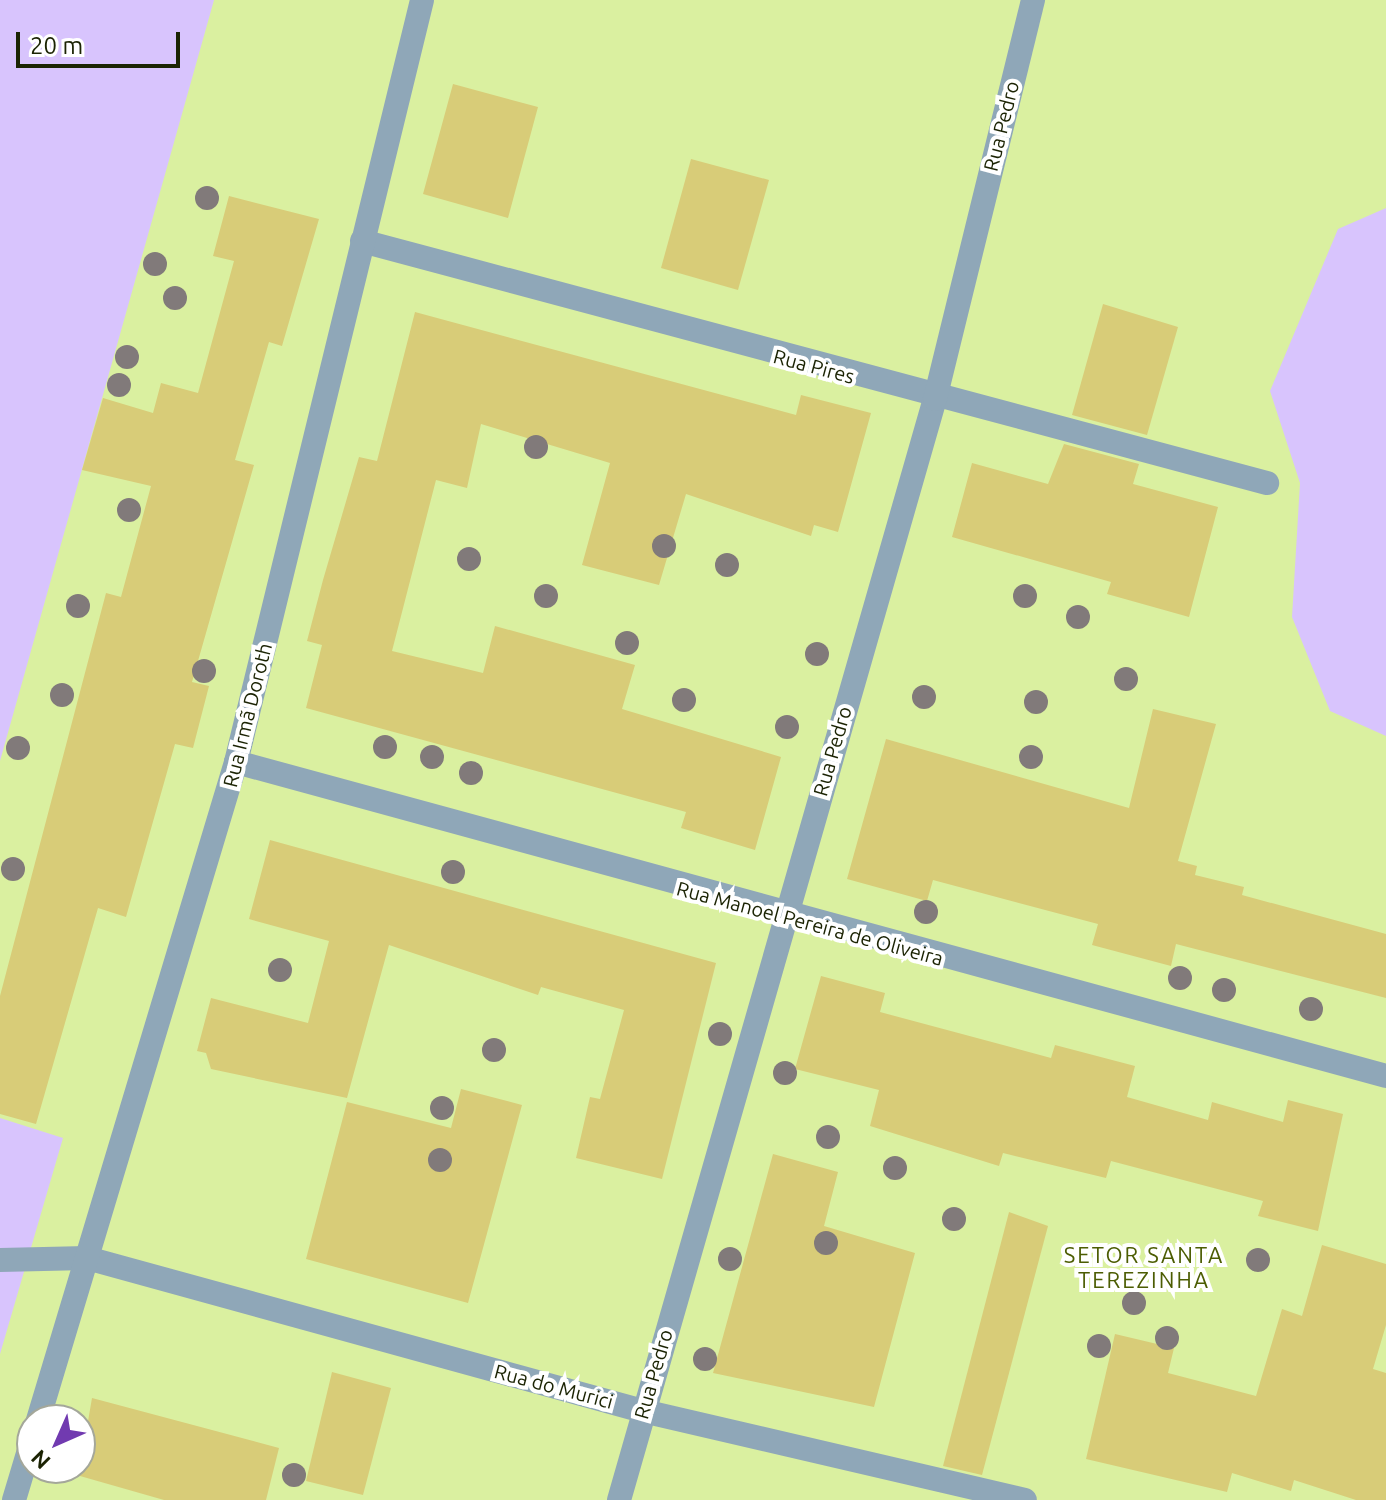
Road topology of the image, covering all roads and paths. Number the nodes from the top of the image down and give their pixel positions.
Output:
1 (422, 0) edge
2 (1033, 0) edge
3 (362, 241) junction
4 (935, 399) junction
5 (1267, 483) dead end
6 (236, 762) junction
7 (783, 917) junction
8 (1386, 1076) edge
9 (87, 1258) junction
10 (0, 1260) edge
11 (43, 1404) edge
12 (643, 1411) junction
13 (619, 1500) edge
14 (1025, 1500) edge

1 - 3 street, Rua Irmã Doroth
2 - 4 street, Rua Pedro
3 - 4 street, Rua Pires
3 - 6 street, Rua Irmã Doroth
4 - 5 street, Rua Pires
4 - 7 street, Rua Pedro
6 - 7 street, Rua Manoel Pereira de Oliveira
6 - 9 street, Rua Irmã Doroth
7 - 8 street, Rua Manoel Pereira de Oliveira
7 - 12 street, Rua Pedro
9 - 10 street, Rua do Murici
9 - 11 street, Rua Irmã Doroth
9 - 12 street, Rua do Murici
12 - 13 street, Rua Pedro
12 - 14 street, Rua do Murici

